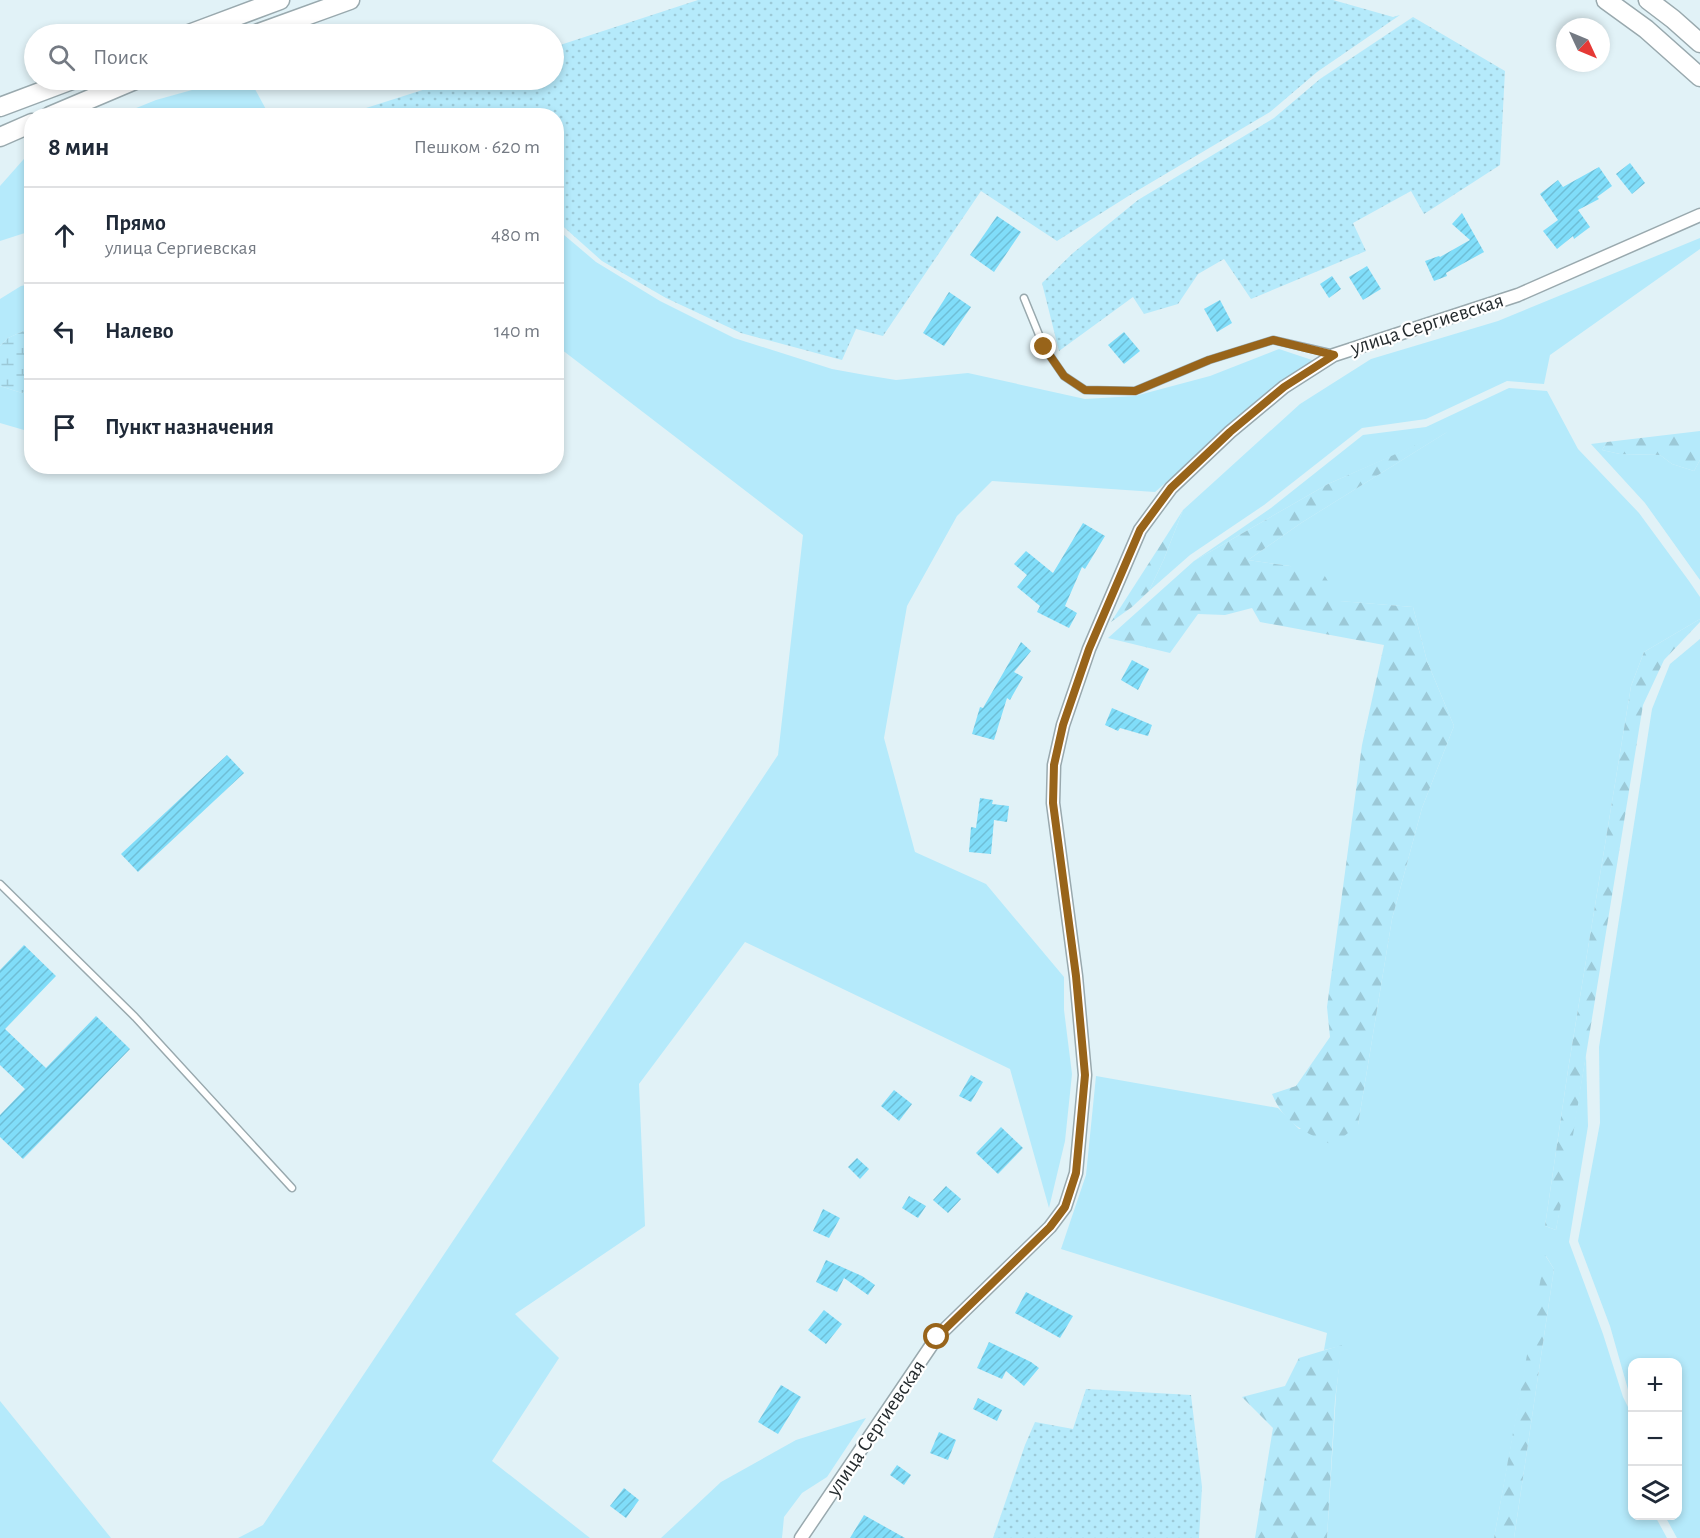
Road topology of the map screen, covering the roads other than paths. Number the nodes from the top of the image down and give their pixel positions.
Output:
1 (280, 0) edge
2 (350, 0) edge
3 (1606, 0) edge
4 (1648, 0) edge
5 (216, 24) edge
6 (284, 24) edge
7 (1700, 44) edge
8 (1700, 77) edge
9 (45, 90) edge
10 (111, 90) edge
11 (0, 107) edge
12 (69, 108) edge
13 (24, 126) edge
14 (0, 137) edge
15 (1700, 215) edge
16 (1024, 298) dead end
17 (1334, 355) junction
18 (0, 884) edge
19 (292, 1188) dead end
20 (801, 1538) edge

1 - 5 main road
2 - 6 main road
3 - 8 main road
4 - 7 main road
9 - 11 main road
10 - 12 main road
13 - 14 main road
15 - 17 street, улица Сергиевская
16 - 17 lane
17 - 20 street, улица Сергиевская
18 - 19 lane

